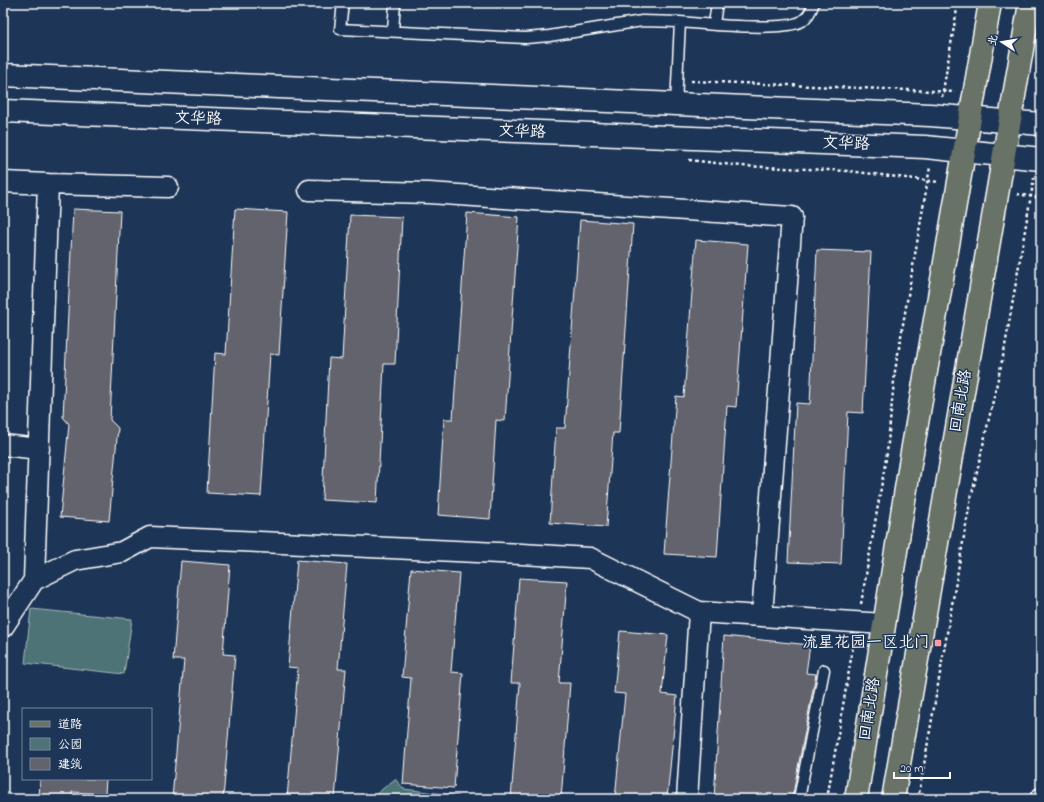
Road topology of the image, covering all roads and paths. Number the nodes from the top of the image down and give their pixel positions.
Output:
1 (343, 3) edge
2 (395, 3) edge
3 (717, 3) edge
4 (814, 3) edge
5 (958, 3) edge
6 (990, 3) edge
7 (1030, 3) edge
8 (680, 22) junction
9 (714, 24) junction
10 (393, 31) junction
11 (947, 69) dead end
12 (3, 75) edge
13 (676, 104) junction
14 (3, 111) edge
15 (970, 118) junction
16 (1009, 122) junction
17 (1041, 124) edge
18 (964, 151) junction
19 (1003, 155) junction
20 (1041, 159) edge
21 (3, 182) edge
22 (48, 184) junction
23 (927, 186) dead end
24 (168, 187) dead end
25 (309, 190) dead end
26 (1030, 203) dead end
27 (3, 445) edge
28 (39, 448) junction
29 (34, 580) junction
30 (699, 612) junction
31 (762, 615) junction
32 (858, 622) junction
33 (884, 624) junction
34 (3, 627) edge
35 (824, 670) dead end
36 (687, 799) edge
37 (799, 799) edge
38 (827, 799) edge
39 (856, 799) edge
40 (893, 799) edge
41 (918, 799) edge

1 - 10 lane
2 - 10 lane
3 - 9 lane
4 - 9 lane
5 - 11 path
6 - 15 main road, 回南北路
7 - 16 main road, 回南北路
8 - 9 lane
8 - 10 lane
8 - 13 lane
12 - 13 street, 文华路
13 - 15 street, 文华路
14 - 18 street, 文华路
15 - 16 street, 文华路
15 - 18 main road, 回南北路
16 - 17 street, 文华路
16 - 19 main road, 回南北路
18 - 19 street, 文华路
18 - 33 main road, 回南北路
19 - 20 street, 文华路
19 - 40 main road, 回南北路
21 - 22 street
22 - 24 street
22 - 28 street
23 - 32 path
25 - 31 street
26 - 41 path
27 - 28 street
28 - 29 street
29 - 30 street
29 - 34 street
30 - 31 street
30 - 36 street
31 - 32 street
32 - 33 street
32 - 38 path
33 - 39 main road, 回南北路
35 - 37 lane

